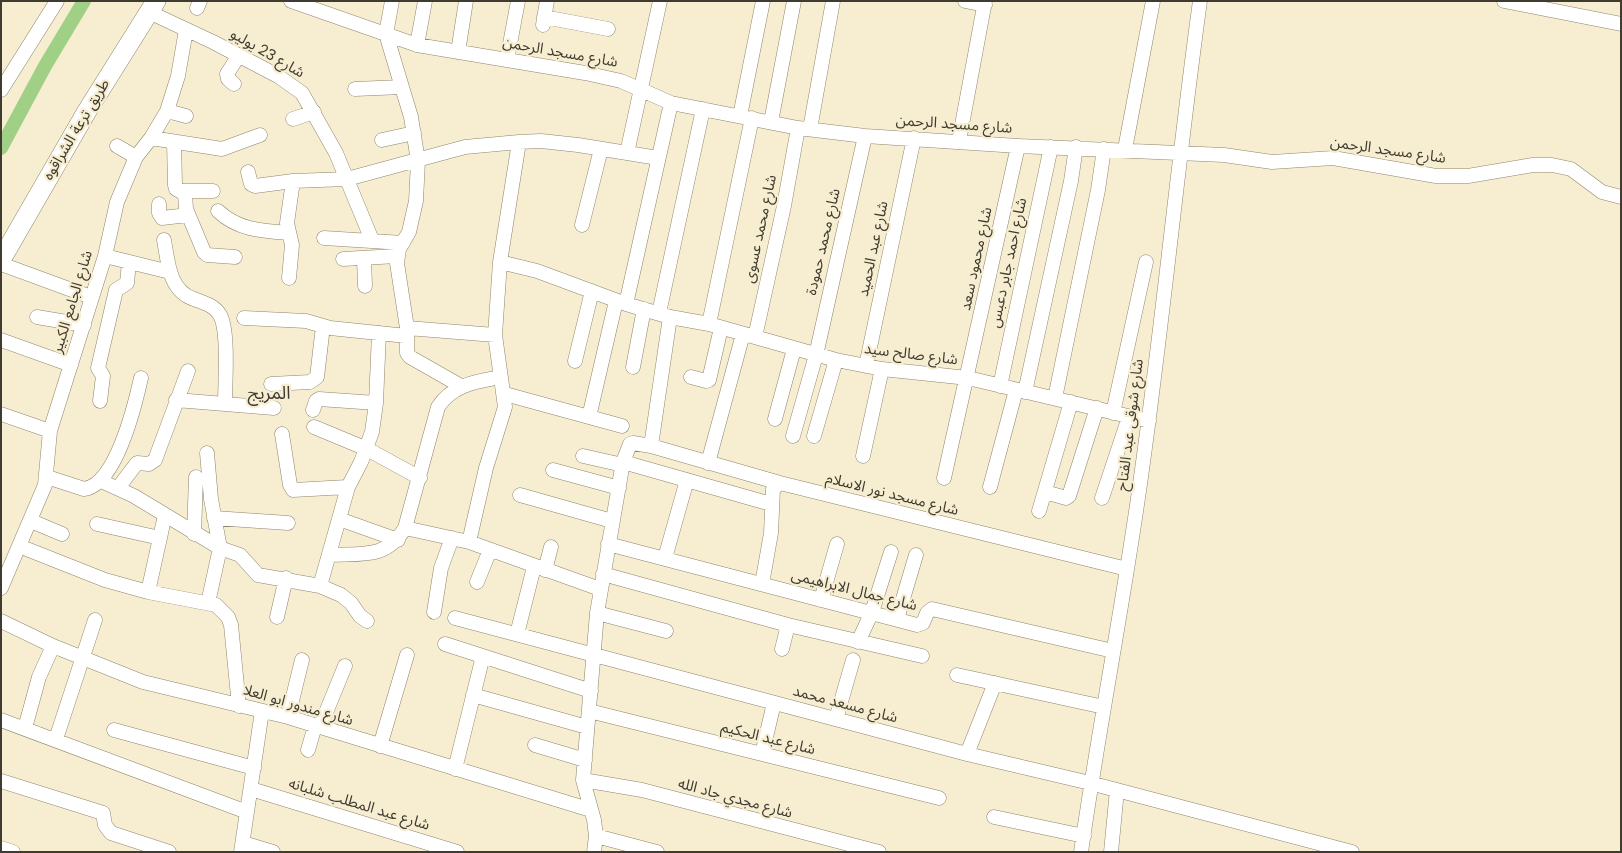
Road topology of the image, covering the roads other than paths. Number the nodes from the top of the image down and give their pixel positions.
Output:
1 (57, 1) edge
2 (291, 1) edge
3 (392, 1) edge
4 (425, 1) edge
5 (466, 1) edge
6 (518, 1) edge
7 (547, 1) edge
8 (660, 1) edge
9 (763, 1) edge
10 (794, 1) edge
11 (833, 1) edge
12 (965, 1) edge
13 (1153, 1) edge
14 (1200, 1) edge
15 (1504, 1) edge
16 (985, 3) edge
17 (153, 7) edge
18 (328, 8) edge
19 (1621, 24) edge
20 (608, 28) dead end
21 (186, 30) junction
22 (386, 34) junction
23 (417, 45) junction
24 (458, 52) junction
25 (238, 55) junction
26 (506, 60) junction
27 (234, 84) dead end
28 (402, 87) junction
29 (355, 89) dead end
30 (1, 90) edge
31 (642, 91) junction
32 (671, 103) junction
33 (703, 109) junction
34 (167, 111) junction
35 (314, 112) junction
36 (186, 116) dead end
37 (746, 117) junction
38 (293, 119) dead end
39 (771, 122) junction
40 (804, 128) junction
41 (414, 133) junction
42 (260, 135) dead end
43 (864, 136) junction
44 (151, 138) junction
45 (914, 138) junction
46 (382, 140) dead end
47 (959, 141) junction
48 (174, 142) junction
49 (519, 142) junction
50 (117, 146) dead end
51 (1018, 146) junction
52 (1051, 147) junction
53 (1076, 148) junction
54 (1104, 148) junction
55 (601, 149) junction
56 (1125, 149) junction
57 (1179, 152) junction
58 (627, 154) junction
59 (136, 157) junction
60 (658, 158) junction
61 (418, 161) junction
62 (248, 172) dead end
63 (347, 179) junction
64 (293, 181) junction
65 (182, 191) junction
66 (213, 191) dead end
67 (1621, 196) edge
68 (159, 204) dead end
69 (218, 211) dead end
70 (188, 215) junction
71 (582, 225) dead end
72 (289, 232) junction
73 (324, 238) dead end
74 (164, 240) dead end
75 (372, 240) junction
76 (403, 243) junction
77 (105, 256) junction
78 (397, 256) junction
79 (235, 257) dead end
80 (364, 258) junction
81 (1, 260) edge
82 (343, 260) dead end
83 (129, 262) junction
84 (500, 262) junction
85 (1146, 262) dead end
86 (1, 264) edge
87 (170, 272) junction
88 (289, 278) dead end
89 (365, 286) dead end
90 (592, 291) junction
91 (91, 297) junction
92 (621, 303) junction
93 (644, 309) junction
94 (664, 315) junction
95 (37, 317) dead end
96 (244, 318) dead end
97 (84, 325) junction
98 (322, 326) junction
99 (715, 326) junction
100 (407, 332) junction
101 (379, 333) junction
102 (495, 335) junction
103 (749, 336) junction
104 (1, 340) edge
105 (794, 349) junction
106 (816, 355) junction
107 (836, 360) junction
108 (575, 361) dead end
109 (72, 365) junction
110 (866, 366) junction
111 (633, 367) dead end
112 (882, 369) junction
113 (188, 371) dead end
114 (501, 377) junction
115 (691, 377) dead end
116 (141, 378) dead end
117 (968, 378) junction
118 (271, 384) dead end
119 (461, 386) junction
120 (1000, 386) junction
121 (1021, 391) junction
122 (504, 394) junction
123 (1055, 398) junction
124 (176, 400) junction
125 (100, 401) dead end
126 (1070, 402) junction
127 (376, 403) junction
128 (225, 404) junction
129 (274, 408) dead end
130 (1097, 408) junction
131 (313, 410) dead end
132 (1113, 412) junction
133 (1, 414) edge
134 (589, 417) junction
135 (1129, 417) junction
136 (775, 419) dead end
137 (1149, 421) junction
138 (622, 426) dead end
139 (314, 427) dead end
140 (50, 431) junction
141 (282, 434) dead end
142 (793, 436) dead end
143 (814, 436) dead end
144 (652, 446) junction
145 (367, 449) junction
146 (207, 453) dead end
147 (583, 456) dead end
148 (863, 456) dead end
149 (708, 462) junction
150 (623, 464) junction
151 (553, 470) dead end
152 (46, 477) junction
153 (196, 477) dead end
154 (420, 478) junction
155 (944, 478) dead end
156 (688, 480) junction
157 (101, 481) junction
158 (780, 484) junction
159 (348, 487) junction
160 (990, 487) dead end
161 (118, 488) junction
162 (618, 488) junction
163 (1045, 492) junction
164 (520, 495) dead end
165 (1102, 498) dead end
166 (771, 504) junction
167 (1039, 511) dead end
168 (165, 515) junction
169 (214, 518) junction
170 (339, 519) junction
171 (31, 521) junction
172 (612, 521) junction
173 (288, 523) dead end
174 (97, 524) dead end
175 (62, 534) dead end
176 (194, 534) junction
177 (401, 534) junction
178 (160, 538) junction
179 (452, 538) junction
180 (469, 542) junction
181 (608, 544) junction
182 (837, 544) dead end
183 (19, 546) junction
184 (551, 547) dead end
185 (220, 548) junction
186 (490, 550) junction
187 (891, 552) dead end
188 (329, 554) junction
189 (916, 555) dead end
190 (665, 558) junction
191 (540, 568) junction
192 (1127, 569) junction
193 (5, 570) edge
194 (603, 574) junction
195 (286, 578) junction
196 (477, 582) dead end
197 (762, 584) junction
198 (320, 586) junction
199 (1, 588) edge
200 (600, 589) junction
201 (148, 592) junction
202 (821, 600) junction
203 (208, 603) junction
204 (434, 612) dead end
205 (872, 612) junction
206 (597, 613) junction
207 (277, 616) dead end
208 (455, 618) dead end
209 (898, 619) junction
210 (95, 620) dead end
211 (1, 621) edge
212 (367, 621) dead end
213 (788, 625) junction
214 (666, 631) dead end
215 (517, 634) junction
216 (858, 642) junction
217 (445, 644) dead end
218 (53, 646) junction
219 (782, 649) dead end
220 (1113, 651) junction
221 (407, 654) dead end
222 (593, 654) junction
223 (483, 656) junction
224 (922, 656) dead end
225 (82, 658) junction
226 (302, 660) dead end
227 (853, 660) dead end
228 (345, 666) dead end
229 (957, 675) dead end
230 (994, 683) junction
231 (590, 691) junction
232 (473, 695) junction
233 (774, 703) junction
234 (239, 706) junction
235 (1104, 707) junction
236 (262, 711) junction
237 (589, 711) junction
238 (288, 717) junction
239 (836, 719) junction
240 (1, 720) edge
241 (318, 727) junction
242 (25, 728) junction
243 (588, 728) junction
244 (114, 730) dead end
245 (56, 739) junction
246 (535, 745) dead end
247 (380, 746) junction
248 (308, 750) dead end
249 (762, 754) junction
250 (967, 754) junction
251 (585, 760) junction
252 (254, 768) junction
253 (455, 769) junction
254 (583, 780) junction
255 (1, 781) edge
256 (1090, 783) junction
257 (251, 789) junction
258 (1117, 790) junction
259 (939, 798) dead end
260 (591, 810) junction
261 (247, 812) junction
262 (994, 817) dead end
263 (596, 836) junction
264 (1084, 836) junction
265 (242, 847) edge
266 (1, 848) edge
267 (13, 852) edge
268 (169, 852) edge
269 (273, 852) edge
270 (457, 852) edge
271 (594, 852) edge
272 (657, 852) edge
273 (879, 852) edge
274 (1082, 852) edge
275 (1111, 852) edge
276 (1352, 852) edge

1 - 30 street
2 - 18 street, شارع مسجد الرحمن
3 - 22 street
4 - 23 street
5 - 24 street
6 - 26 street
7 - 20 street
8 - 31 street
9 - 37 street
10 - 39 street
11 - 40 street, شارع محمد عسوى
12 - 16 street
13 - 56 street
14 - 57 street, شارع شوقى عبد الفتاح
15 - 19 street
16 - 47 street
17 - 21 street, شارع 23 يوليو
17 - 81 street, طريق ترعة الشراقوه
18 - 22 street, شارع مسجد الرحمن
21 - 25 street, شارع 23 يوليو
21 - 34 street, شارع الجامع الكبير
22 - 23 street, شارع مسجد الرحمن
22 - 28 street
23 - 24 street, شارع مسجد الرحمن
24 - 26 street, شارع مسجد الرحمن
25 - 27 street
25 - 35 street, شارع 23 يوليو
26 - 31 street, شارع مسجد الرحمن
28 - 29 street
28 - 41 street
31 - 32 street, شارع مسجد الرحمن
31 - 58 street
32 - 33 street, شارع مسجد الرحمن
32 - 60 street
33 - 37 street, شارع مسجد الرحمن
33 - 94 street
34 - 36 street
34 - 44 street, شارع الجامع الكبير
35 - 38 street
35 - 63 street, شارع 23 يوليو
37 - 39 street, شارع مسجد الرحمن
37 - 99 street
39 - 40 street, شارع مسجد الرحمن
40 - 43 street, شارع مسجد الرحمن
40 - 103 street, شارع محمد عسوى
41 - 46 street
41 - 61 street
42 - 48 street
43 - 45 street, شارع مسجد الرحمن
43 - 106 street, شارع محمد حمودة
44 - 48 street
44 - 59 street, شارع الجامع الكبير
45 - 47 street, شارع مسجد الرحمن
45 - 110 street, شارع عبد الحميد
47 - 51 street, شارع مسجد الرحمن
48 - 65 street
49 - 55 street
49 - 61 street
49 - 84 street
50 - 59 street
51 - 52 street, شارع مسجد الرحمن
51 - 117 street, شارع محمود سعد
52 - 53 street, شارع مسجد الرحمن
52 - 120 street, شارع احمد جابر دعبس
53 - 54 street, شارع مسجد الرحمن
53 - 121 street
54 - 56 street, شارع مسجد الرحمن
54 - 123 street
55 - 58 street
55 - 71 street
56 - 57 street, شارع مسجد الرحمن
57 - 67 street, شارع مسجد الرحمن
57 - 137 street, شارع شوقى عبد الفتاح
58 - 60 street
59 - 77 street, شارع الجامع الكبير
60 - 92 street
61 - 63 street
61 - 76 street
62 - 64 street
63 - 64 street
63 - 75 street, شارع 23 يوليو
64 - 72 street
65 - 66 street
65 - 70 street
68 - 70 street
69 - 72 street
70 - 79 street
72 - 88 street
73 - 75 street
74 - 87 street
75 - 76 street
76 - 78 street
77 - 83 street
77 - 91 street, شارع الجامع الكبير
78 - 80 street
78 - 100 street
80 - 82 street
80 - 89 street
83 - 87 street
83 - 125 street
84 - 90 street, شارع صالح سيد
84 - 102 street
85 - 132 street
86 - 91 street
87 - 128 street
90 - 92 street, شارع صالح سيد
90 - 108 street
91 - 97 street, شارع الجامع الكبير
92 - 93 street, شارع صالح سيد
92 - 134 street
93 - 94 street, شارع صالح سيد
93 - 111 street
94 - 99 street, شارع صالح سيد
94 - 144 street
95 - 97 street
96 - 98 street
97 - 109 street, شارع الجامع الكبير
98 - 101 street
98 - 118 street
99 - 103 street, شارع صالح سيد
99 - 115 street
100 - 101 street
100 - 102 street
100 - 119 street
101 - 127 street
102 - 114 street
103 - 105 street, شارع صالح سيد
103 - 149 street, شارع محمد عسوى
104 - 109 street
105 - 106 street, شارع صالح سيد
105 - 136 street
106 - 107 street, شارع صالح سيد
106 - 142 street, شارع محمد حمودة
107 - 110 street, شارع صالح سيد
107 - 143 street
109 - 140 street, شارع الجامع الكبير
110 - 112 street, شارع صالح سيد
112 - 117 street, شارع صالح سيد
112 - 148 street
113 - 124 street
114 - 119 street
114 - 122 street
116 - 157 street
117 - 120 street, شارع صالح سيد
117 - 155 street, شارع محمود سعد
119 - 154 street
120 - 121 street, شارع صالح سيد
121 - 123 street, شارع صالح سيد
121 - 160 street
122 - 134 street
122 - 180 street
123 - 126 street, شارع صالح سيد
124 - 128 street
124 - 161 street
126 - 130 street, شارع صالح سيد
126 - 163 street
127 - 131 street
127 - 145 street
128 - 129 street
130 - 132 street, شارع صالح سيد
130 - 163 street
132 - 135 street, شارع صالح سيد
133 - 140 street
134 - 138 street
135 - 137 street, شارع صالح سيد
135 - 165 street
137 - 192 street, شارع شوقى عبد الفتاح
139 - 145 street
140 - 152 street, شارع الجامع الكبير
141 - 159 street
144 - 149 street, شارع مسجد نور الاسلام
144 - 150 street, شارع مسجد نور الاسلام
145 - 154 street
145 - 159 street
146 - 169 street
147 - 150 street
149 - 158 street, شارع مسجد نور الاسلام
150 - 156 street
150 - 162 street
151 - 162 street
152 - 157 street
152 - 171 street, شارع الجامع الكبير
153 - 176 street
154 - 177 street
156 - 166 street
156 - 190 street
157 - 161 street
158 - 166 street
158 - 192 street, شارع مسجد نور الاسلام
159 - 170 street
161 - 168 street
162 - 172 street
163 - 167 street
164 - 172 street
166 - 197 street
168 - 176 street
168 - 178 street
169 - 173 street
169 - 185 street
170 - 177 street
170 - 188 street
171 - 175 street
171 - 183 street, شارع الجامع الكبير
172 - 181 street
174 - 178 street
176 - 185 street
177 - 179 street
177 - 188 street
178 - 201 street
179 - 180 street
179 - 204 street
180 - 186 street
181 - 190 street, شارع جمال الابراهيمى
181 - 194 street
182 - 202 street
183 - 193 street, شارع الجامع الكبير
183 - 201 street
184 - 191 street
185 - 195 street
185 - 203 street
186 - 191 street
186 - 196 street
187 - 205 street
188 - 198 street
189 - 209 street
190 - 197 street, شارع جمال الابراهيمى
191 - 200 street
191 - 215 street
192 - 220 street, شارع شوقى عبد الفتاح
193 - 199 street, شارع الجامع الكبير
194 - 200 street
194 - 213 street
195 - 198 street
195 - 207 street
197 - 202 street, شارع جمال الابراهيمى
198 - 212 street
200 - 206 street
201 - 203 street
202 - 205 street, شارع جمال الابراهيمى
203 - 234 street
205 - 209 street, شارع جمال الابراهيمى
205 - 216 street
206 - 214 street
206 - 222 street
208 - 215 street, شارع مسعد محمد
209 - 220 street, شارع جمال الابراهيمى
210 - 225 street
211 - 218 street, شارع مندور ابو العلا
213 - 216 street
213 - 219 street
215 - 222 street, شارع مسعد محمد
216 - 224 street
217 - 223 street
218 - 225 street, شارع مندور ابو العلا
218 - 242 street
220 - 235 street, شارع شوقى عبد الفتاح
221 - 247 street
222 - 231 street
222 - 233 street, شارع مسعد محمد
223 - 231 street
223 - 232 street
225 - 234 street, شارع مندور ابو العلا
225 - 245 street
226 - 238 street
227 - 239 street
228 - 241 street
229 - 230 street
230 - 235 street
230 - 250 street
231 - 237 street
232 - 243 street
232 - 253 street
233 - 239 street, شارع مسعد محمد
233 - 249 street
234 - 236 street, شارع مندور ابو العلا
235 - 256 street, شارع شوقى عبد الفتاح
236 - 238 street, شارع مندور ابو العلا
236 - 252 street
237 - 243 street
237 - 249 street, شارع عبد الحكيم
238 - 241 street, شارع مندور ابو العلا
239 - 250 street, شارع مسعد محمد
240 - 242 street
241 - 247 street, شارع مندور ابو العلا
241 - 248 street
242 - 245 street
243 - 251 street
244 - 252 street
245 - 261 street
246 - 251 street
247 - 253 street, شارع مندور ابو العلا
249 - 259 street, شارع عبد الحكيم
250 - 256 street, شارع مسعد محمد
251 - 254 street
252 - 257 street
253 - 260 street, شارع مندور ابو العلا
254 - 260 street
254 - 273 street, شارع مجدي جاد الله
255 - 268 street
256 - 258 street, شارع مسعد محمد
256 - 264 street, شارع شوقى عبد الفتاح
257 - 261 street
257 - 270 street, شارع عبد المطلب شلبانه
258 - 275 street
258 - 276 street, شارع مسعد محمد
260 - 263 street
261 - 265 street
262 - 264 street
263 - 271 street
263 - 272 street
264 - 274 street, شارع شوقى عبد الفتاح
265 - 269 street
266 - 267 street

